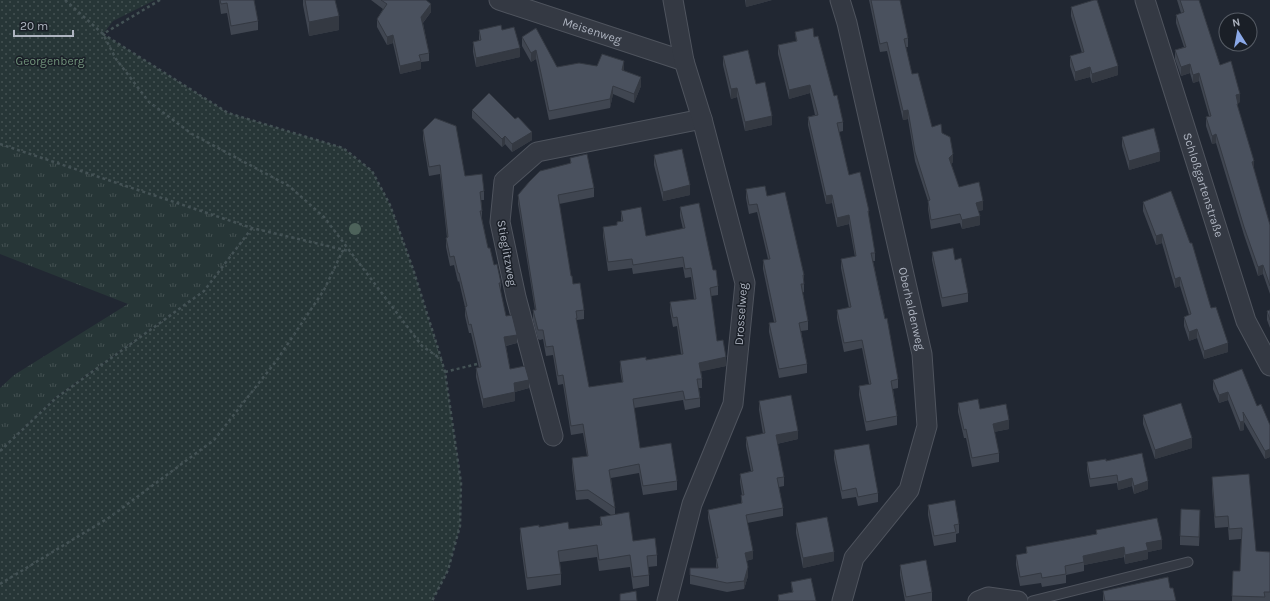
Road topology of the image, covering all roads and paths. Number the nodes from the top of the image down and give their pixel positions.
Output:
1 (65, 0) edge
2 (160, 0) edge
3 (499, 0) edge
4 (673, 0) edge
5 (840, 0) edge
6 (1145, 0) edge
7 (103, 34) junction
8 (684, 62) junction
9 (702, 119) junction
10 (0, 144) edge
11 (252, 228) junction
12 (343, 250) junction
13 (350, 251) junction
14 (441, 358) junction
15 (483, 362) edge
16 (1270, 366) edge
17 (445, 372) junction
18 (553, 436) dead end
19 (0, 451) edge
20 (1188, 562) dead end
21 (0, 584) edge
22 (432, 601) edge
23 (667, 601) edge
24 (842, 601) edge
25 (978, 601) edge
26 (1018, 601) edge
27 (1032, 601) edge

1 - 7 path
2 - 7 path
3 - 8 street, Meisenweg
4 - 8 street, Drosselweg
5 - 24 street, Oberhaldenweg
6 - 16 street, Schloßgartenstraße
7 - 13 path
7 - 14 path
8 - 9 street, Drosselweg
9 - 18 street, Stieglitzweg
9 - 23 street, Drosselweg
10 - 11 path
11 - 12 path
11 - 19 path
12 - 13 path
12 - 21 path
13 - 14 path
14 - 17 path
15 - 17 path
17 - 22 path
20 - 27 lane
25 - 26 street

